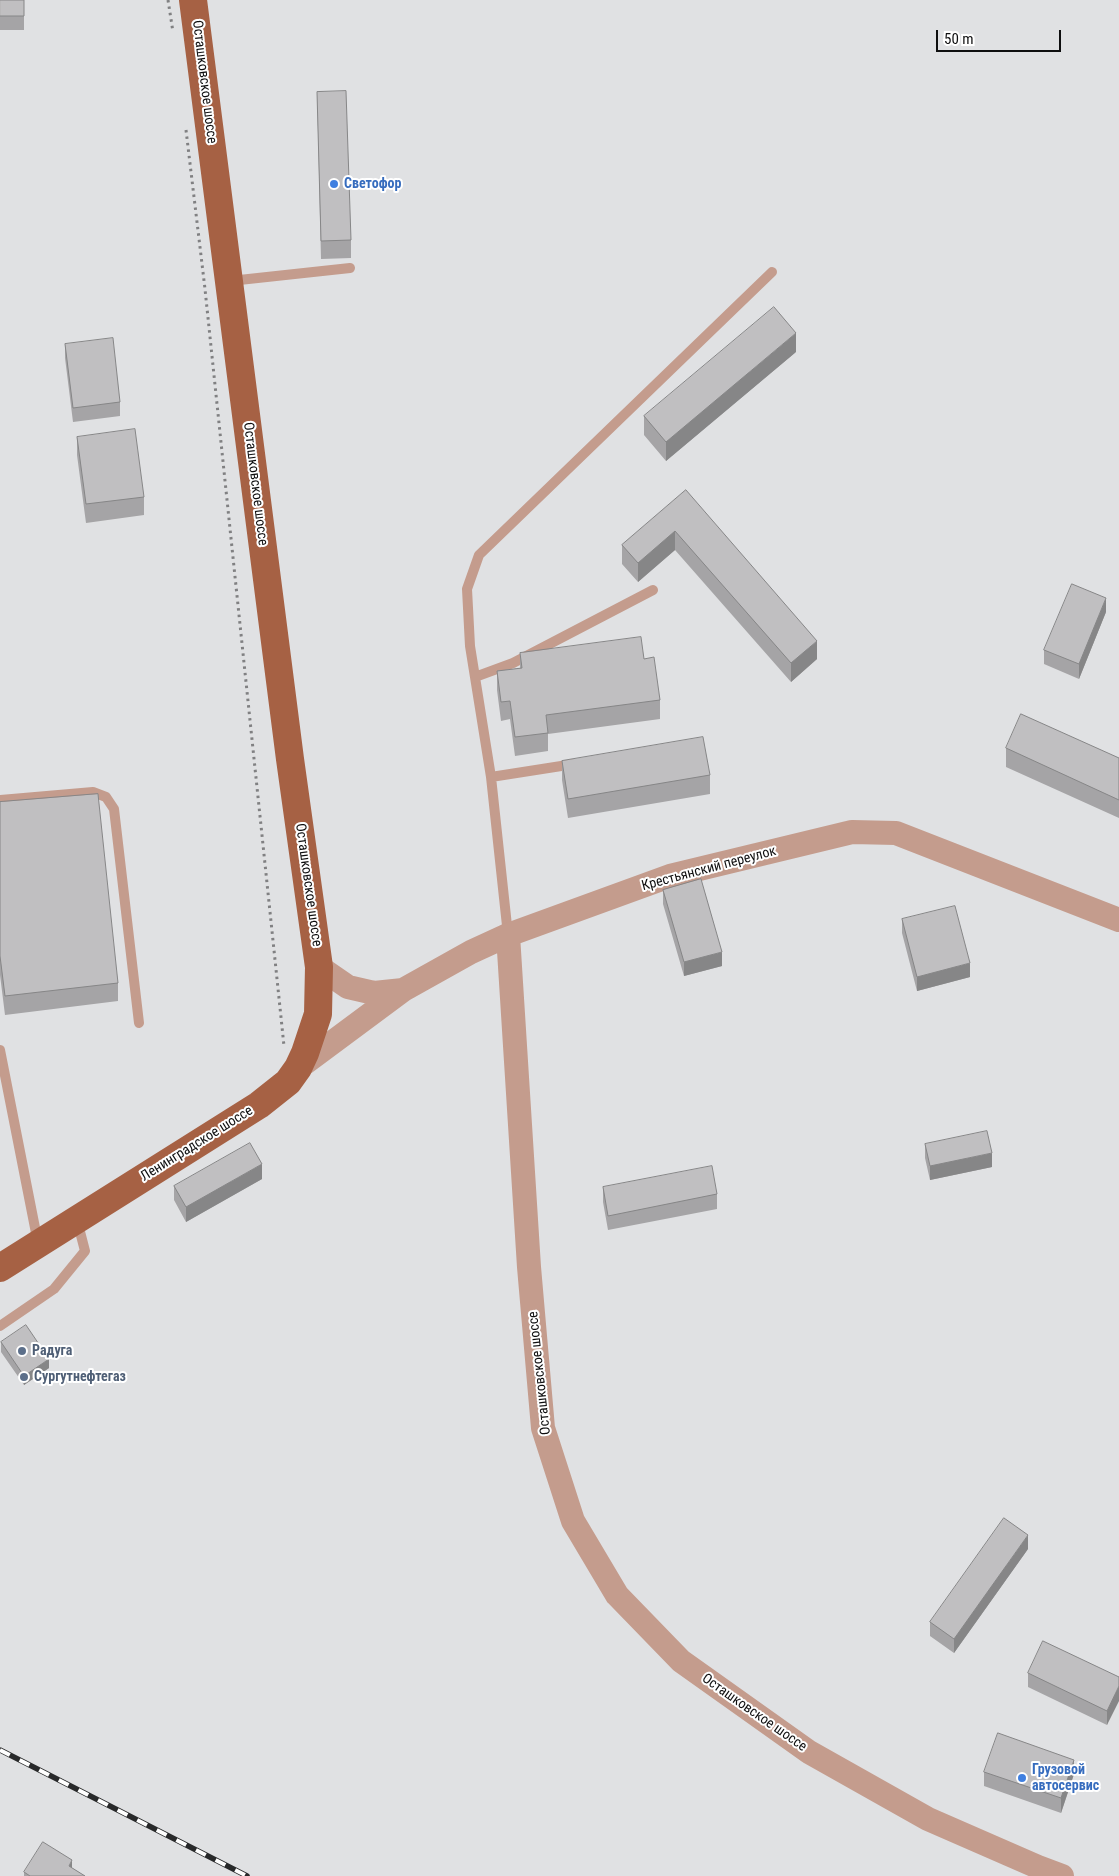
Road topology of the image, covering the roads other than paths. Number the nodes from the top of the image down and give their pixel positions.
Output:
1 (193, 0) edge
2 (350, 268) dead end
3 (772, 272) dead end
4 (229, 281) junction
5 (653, 590) dead end
6 (475, 677) junction
7 (588, 762) edge
8 (491, 776) junction
9 (0, 800) edge
10 (1119, 920) edge
11 (508, 935) junction
12 (319, 967) junction
13 (403, 990) junction
14 (139, 1023) dead end
15 (0, 1050) edge
16 (293, 1075) junction
17 (77, 1219) junction
18 (38, 1244) junction
19 (0, 1268) edge
20 (0, 1326) edge
21 (1062, 1876) edge

1 - 4 main road, Осташковское шоссе
2 - 4 lane
3 - 6 lane
4 - 12 main road, Осташковское шоссе
5 - 6 lane
6 - 8 lane
7 - 8 lane
8 - 11 lane
9 - 14 lane
10 - 11 street, Крестьянский переулок
11 - 13 street, Крестьянский переулок
11 - 21 street, Осташковское шоссе
12 - 13 street
12 - 16 main road, Ленинградское шоссе
13 - 16 street, Крестьянский переулок
15 - 18 lane
16 - 17 main road, Ленинградское шоссе
17 - 18 main road, Ленинградское шоссе
17 - 20 lane
18 - 19 main road, Ленинградское шоссе

